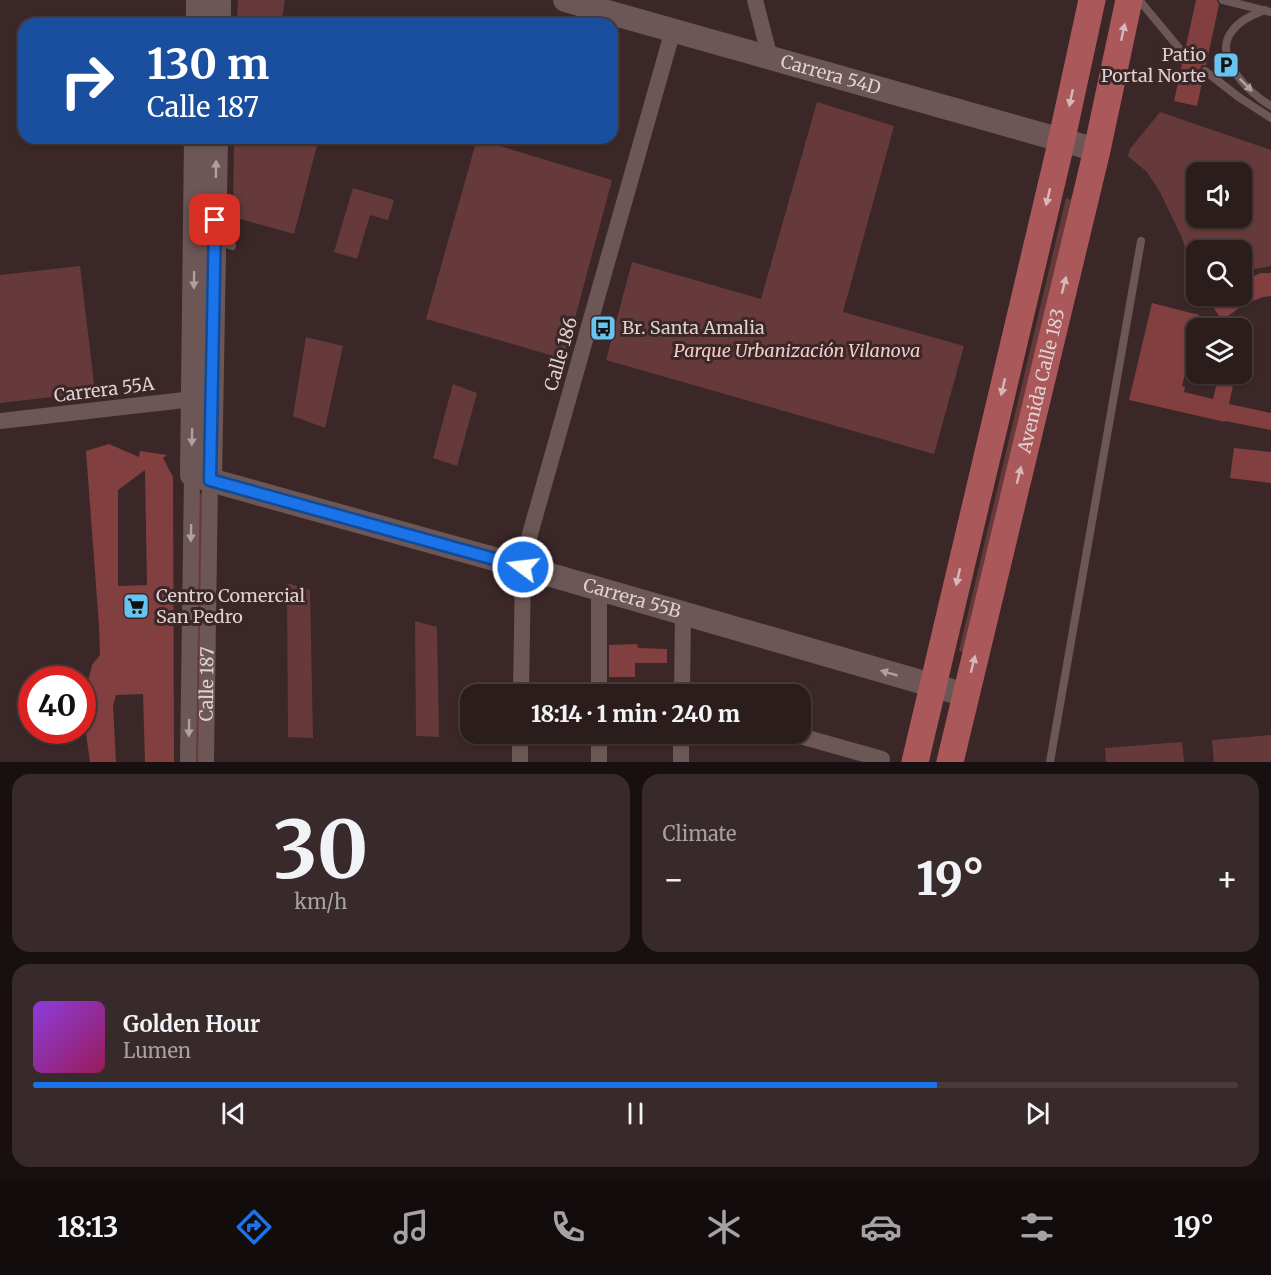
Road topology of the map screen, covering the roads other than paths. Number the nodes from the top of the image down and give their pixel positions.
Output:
1 (198, 0) edge
2 (219, 0) edge
3 (565, 0) edge
4 (755, 0) edge
5 (1092, 0) edge
6 (1129, 0) edge
7 (1139, 0) edge
8 (1223, 0) edge
9 (1268, 11) edge
10 (198, 18) edge
11 (219, 18) edge
12 (673, 30) junction
13 (1184, 54) dead end
14 (770, 58) junction
15 (1205, 70) dead end
16 (1271, 106) edge
17 (1271, 118) edge
18 (1061, 140) junction
19 (197, 144) edge
20 (215, 144) edge
21 (1097, 150) junction
22 (1141, 241) dead end
23 (207, 245) junction
24 (202, 398) junction
25 (0, 421) edge
26 (201, 477) junction
27 (523, 567) junction
28 (599, 589) junction
29 (683, 613) junction
30 (521, 684) edge
31 (599, 684) edge
32 (682, 684) edge
33 (933, 686) junction
34 (966, 695) junction
35 (811, 739) edge
36 (520, 744) edge
37 (599, 744) edge
38 (681, 744) edge
39 (882, 759) dead end
40 (188, 762) edge
41 (206, 762) edge
42 (520, 762) edge
43 (599, 762) edge
44 (681, 762) edge
45 (915, 762) edge
46 (950, 762) edge
47 (1050, 762) edge

1 - 10 street
2 - 11 street
3 - 12 street, Carrera 54D
4 - 14 street
5 -> 18 main road, Avenida Calle 183
21 -> 6 main road, Avenida Calle 183
7 - 13 lane
8 - 9 lane
9 -> 16 lane
12 - 14 street, Carrera 54D
12 - 27 street, Calle 186
14 - 18 street, Carrera 54D
15 - 17 lane
18 - 21 street, Carrera 54D
18 -> 33 main road, Avenida Calle 183
19 - 23 street, Calle 187
23 -> 20 street, Calle 187
34 -> 21 main road, Avenida Calle 183
22 - 47 lane
23 - 24 street, Calle 187
24 - 25 street, Carrera 55A
24 - 26 street, Calle 187
26 - 27 street, Carrera 55B
26 -> 40 street, Calle 187
26 - 41 street, Calle 187
27 - 28 street, Carrera 55B
27 - 30 street, Calle 186
28 - 29 street, Carrera 55B
28 - 31 street
29 - 32 street
33 -> 29 street, Carrera 55B
33 - 34 street, Carrera 55B
33 - 45 main road, Avenida Calle 183
34 - 46 main road, Avenida Calle 183
35 - 39 street
36 - 42 street
37 - 43 street
38 - 44 street

